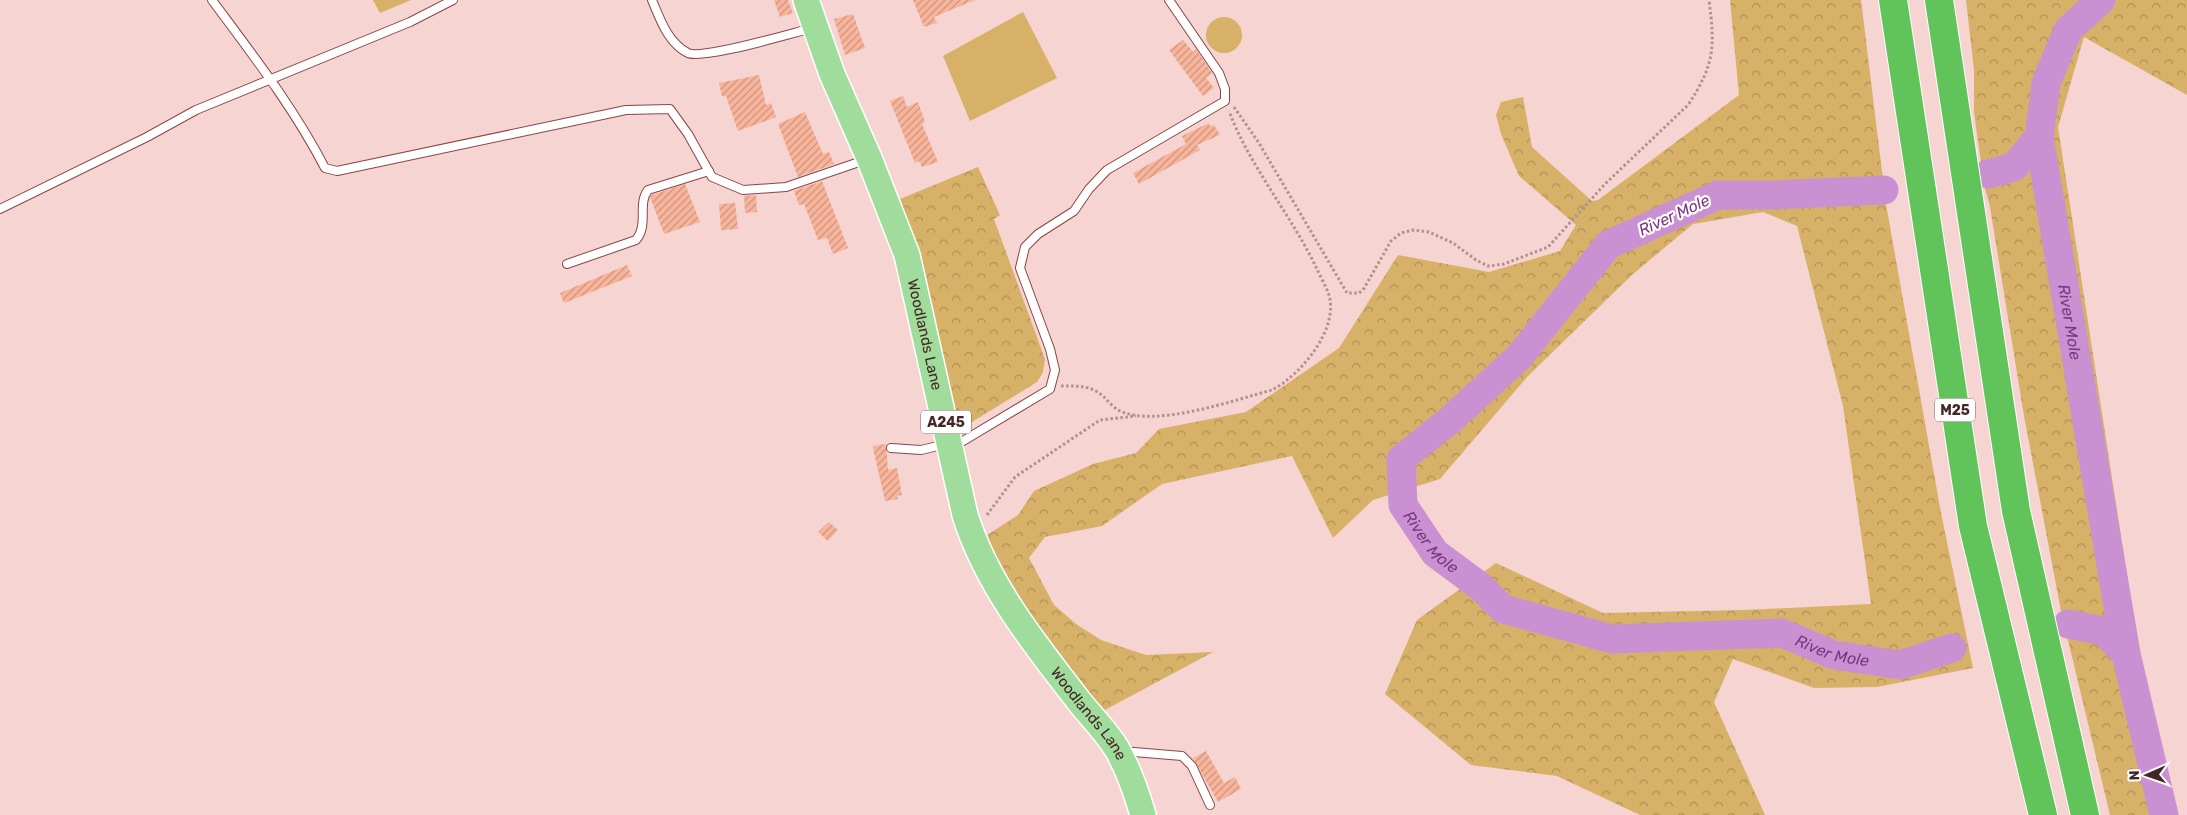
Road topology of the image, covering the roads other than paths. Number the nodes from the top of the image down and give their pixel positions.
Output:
1 (212, 0) edge
2 (453, 0) edge
3 (652, 0) edge
4 (806, 0) edge
5 (1169, 0) edge
6 (1893, 0) edge
7 (1939, 0) edge
8 (814, 28) junction
9 (270, 80) junction
10 (870, 158) junction
11 (709, 171) junction
12 (0, 209) edge
13 (567, 264) dead end
14 (950, 446) junction
15 (891, 448) dead end
16 (1118, 750) junction
17 (1210, 805) dead end
18 (1143, 815) edge
19 (2043, 815) edge
20 (2086, 815) edge

1 - 9 lane
2 - 9 lane
3 - 8 lane
4 - 8 main road, Woodlands Lane / A245
5 - 14 lane
6 - 19 highway, M25
7 - 20 highway
8 - 10 main road, Woodlands Lane / A245
9 - 11 lane
9 - 12 lane
10 - 11 lane
10 - 14 main road, Woodlands Lane / A245
11 - 13 lane
14 - 15 lane
14 - 16 main road, Woodlands Lane / A245
16 - 17 lane
16 - 18 main road, Woodlands Lane / A245

